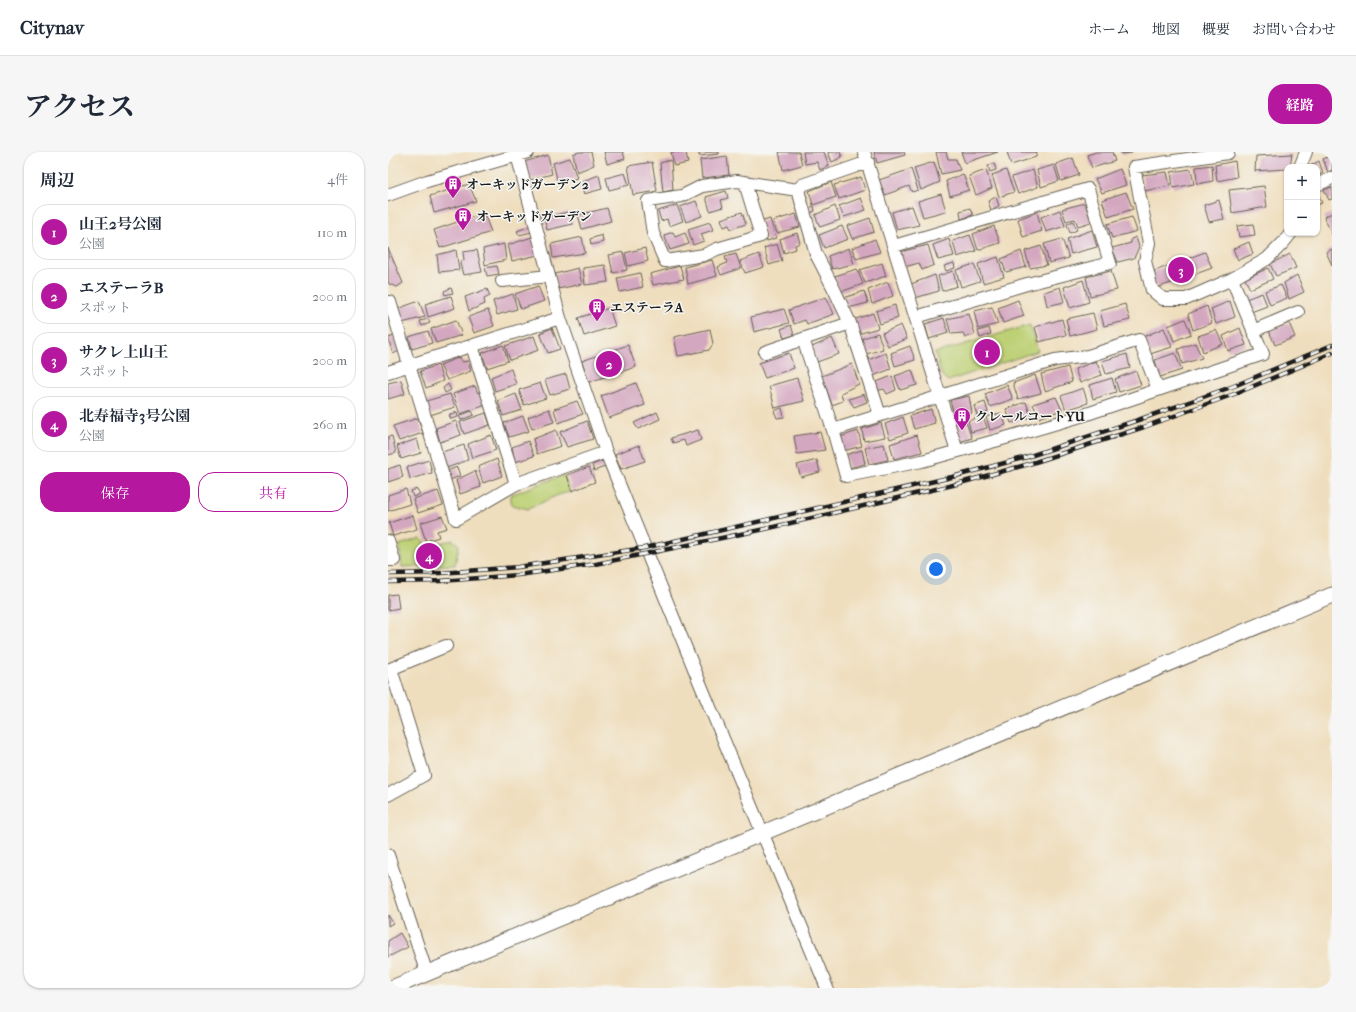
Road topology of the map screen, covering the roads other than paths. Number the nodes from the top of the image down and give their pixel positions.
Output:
1 (1306, 152) edge
2 (524, 153) edge
3 (1228, 153) edge
4 (866, 157) edge
5 (1301, 164) edge
6 (1332, 178) edge
7 (745, 183) junction
8 (1320, 184) edge
9 (798, 190) junction
10 (388, 195) edge
11 (1289, 236) edge
12 (894, 246) junction
13 (549, 276) junction
14 (1232, 279) junction
15 (502, 281) dead end
16 (388, 302) edge
17 (1298, 312) dead end
18 (916, 317) junction
19 (560, 318) junction
20 (850, 323) junction
21 (1253, 331) junction
22 (804, 339) junction
23 (472, 346) junction
24 (765, 352) dead end
25 (409, 365) junction
26 (388, 372) edge
27 (1158, 389) junction
28 (941, 396) junction
29 (880, 416) junction
30 (833, 430) junction
31 (957, 451) junction
32 (606, 452) junction
33 (516, 484) junction
34 (388, 541) edge
35 (388, 560) edge
36 (1332, 594) edge
37 (446, 646) dead end
38 (389, 670) edge
39 (388, 794) edge
40 (762, 834) junction
41 (389, 862) edge
42 (427, 974) junction
43 (392, 988) edge
44 (827, 988) edge

1 - 5 street
2 - 10 street
2 - 13 street
3 - 14 street
4 - 9 street
4 - 12 street
6 - 8 street
7 - 7 street
7 - 9 street
9 - 20 street
11 - 14 street
12 - 18 street
12 - 18 street
13 - 15 street
13 - 19 street
14 - 21 street
16 - 25 street
17 - 21 street
18 - 28 street
19 - 23 street
19 - 32 street
20 - 22 street
20 - 29 street
21 - 27 street
22 - 24 street
22 - 30 street
23 - 25 street
23 - 33 street
25 - 26 street
25 - 33 street
27 - 28 street
27 - 31 street
28 - 29 street
28 - 31 street
29 - 30 street
30 - 31 street
32 - 33 street
32 - 40 street
34 - 35 street
36 - 40 street
37 - 38 street
38 - 39 street
40 - 42 street
40 - 44 street
41 - 42 street
42 - 43 street

